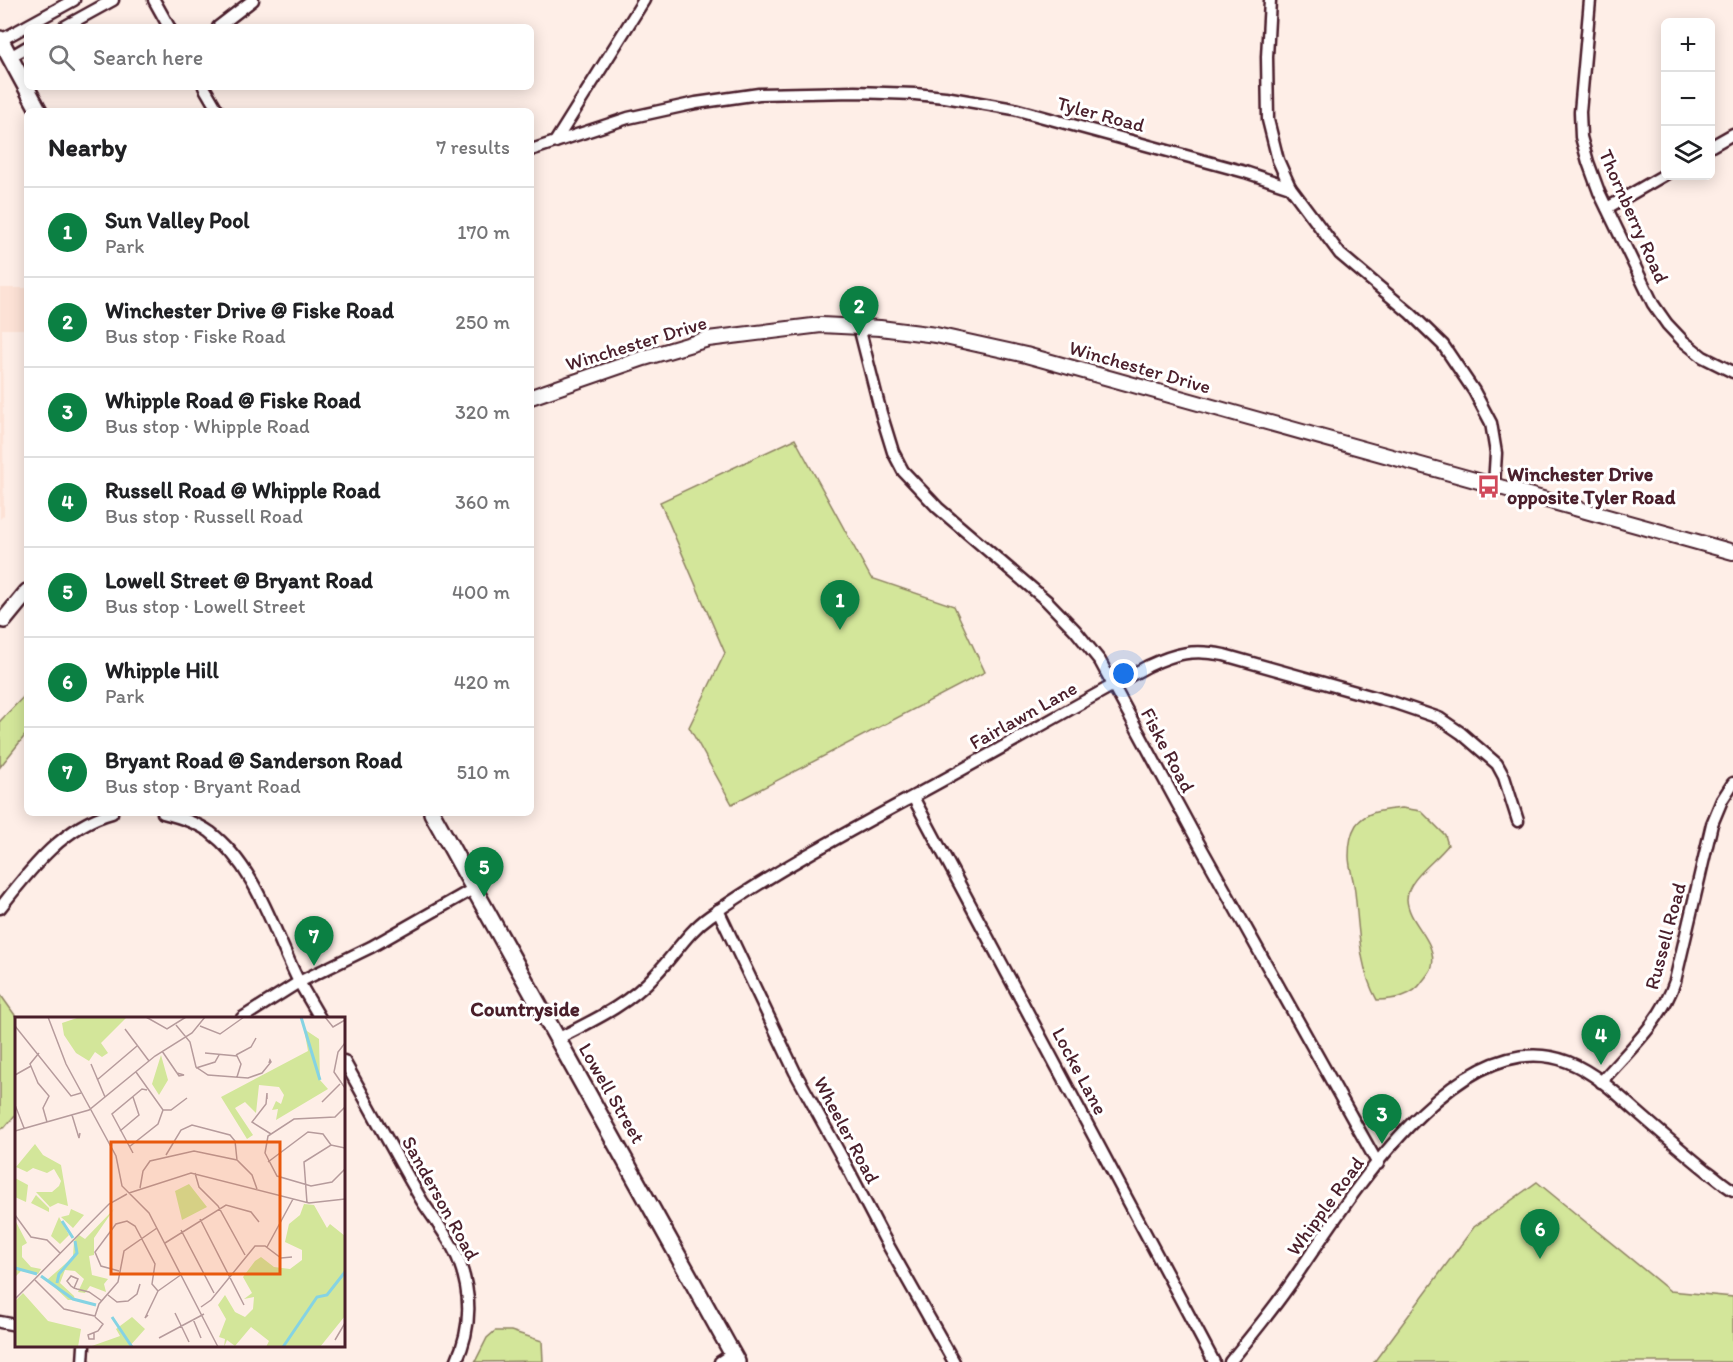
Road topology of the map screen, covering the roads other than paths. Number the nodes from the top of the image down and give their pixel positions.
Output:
1 (74, 0) edge
2 (113, 0) edge
3 (154, 0) edge
4 (253, 0) edge
5 (644, 0) edge
6 (1270, 0) edge
7 (1590, 0) edge
8 (28, 24) edge
9 (69, 24) edge
10 (167, 24) edge
11 (222, 24) edge
12 (24, 26) edge
13 (0, 39) edge
14 (24, 49) edge
15 (10, 57) junction
16 (24, 83) edge
17 (28, 90) edge
18 (206, 90) edge
19 (37, 108) edge
20 (216, 108) edge
21 (1733, 134) edge
22 (555, 142) junction
23 (1715, 144) edge
24 (534, 149) edge
25 (1661, 176) edge
26 (1290, 187) junction
27 (1607, 208) junction
28 (859, 327) junction
29 (1733, 372) edge
30 (534, 396) edge
31 (1494, 485) junction
32 (1733, 552) edge
33 (24, 596) edge
34 (24, 606) edge
35 (2, 622) edge
36 (1113, 685) junction
37 (1733, 783) edge
38 (913, 797) junction
39 (100, 816) edge
40 (173, 816) edge
41 (434, 816) edge
42 (1518, 821) dead end
43 (473, 889) junction
44 (0, 908) edge
45 (718, 910) junction
46 (299, 982) junction
47 (244, 1017) edge
48 (319, 1017) edge
49 (557, 1039) junction
50 (345, 1063) edge
51 (1602, 1082) junction
52 (1378, 1164) junction
53 (1733, 1190) edge
54 (0, 1322) edge
55 (15, 1325) edge
56 (84, 1347) edge
57 (729, 1359) edge
58 (83, 1362) edge
59 (456, 1362) edge
60 (954, 1362) edge
61 (1214, 1362) edge
62 (1230, 1362) edge

1 - 8 street
2 - 9 street
3 - 10 street
4 - 11 street
5 - 22 street
6 - 26 street
7 - 27 street, Thornberry Road
12 - 13 street
13 - 15 main road
14 - 15 street
15 - 16 main road
17 - 19 main road
18 - 20 street
21 - 23 street
22 - 24 street, Tyler Road
22 - 26 street, Tyler Road
25 - 27 street
26 - 31 street
27 - 29 street, Thornberry Road
28 - 30 street, Winchester Drive
28 - 31 street, Winchester Drive
28 - 36 street, Fiske Road
31 - 32 street, Winchester Drive
33 - 35 main road
34 - 35 main road
36 - 38 street, Fairlawn Lane
36 - 42 street, Fairlawn Lane
36 - 52 street, Fiske Road
37 - 51 street, Russell Road
38 - 45 street, Fairlawn Lane
38 - 61 street, Locke Lane
39 - 44 street
40 - 46 street
41 - 43 main road, Lowell Street
43 - 46 street
43 - 49 main road, Lowell Street
45 - 49 street, Fairlawn Lane
45 - 60 street, Wheeler Road
46 - 47 street
46 - 48 street
49 - 57 main road, Lowell Street
50 - 59 street, Sanderson Road
51 - 52 street, Whipple Road
51 - 53 street, Whipple Road
52 - 62 street, Whipple Road
54 - 55 street
56 - 58 street

